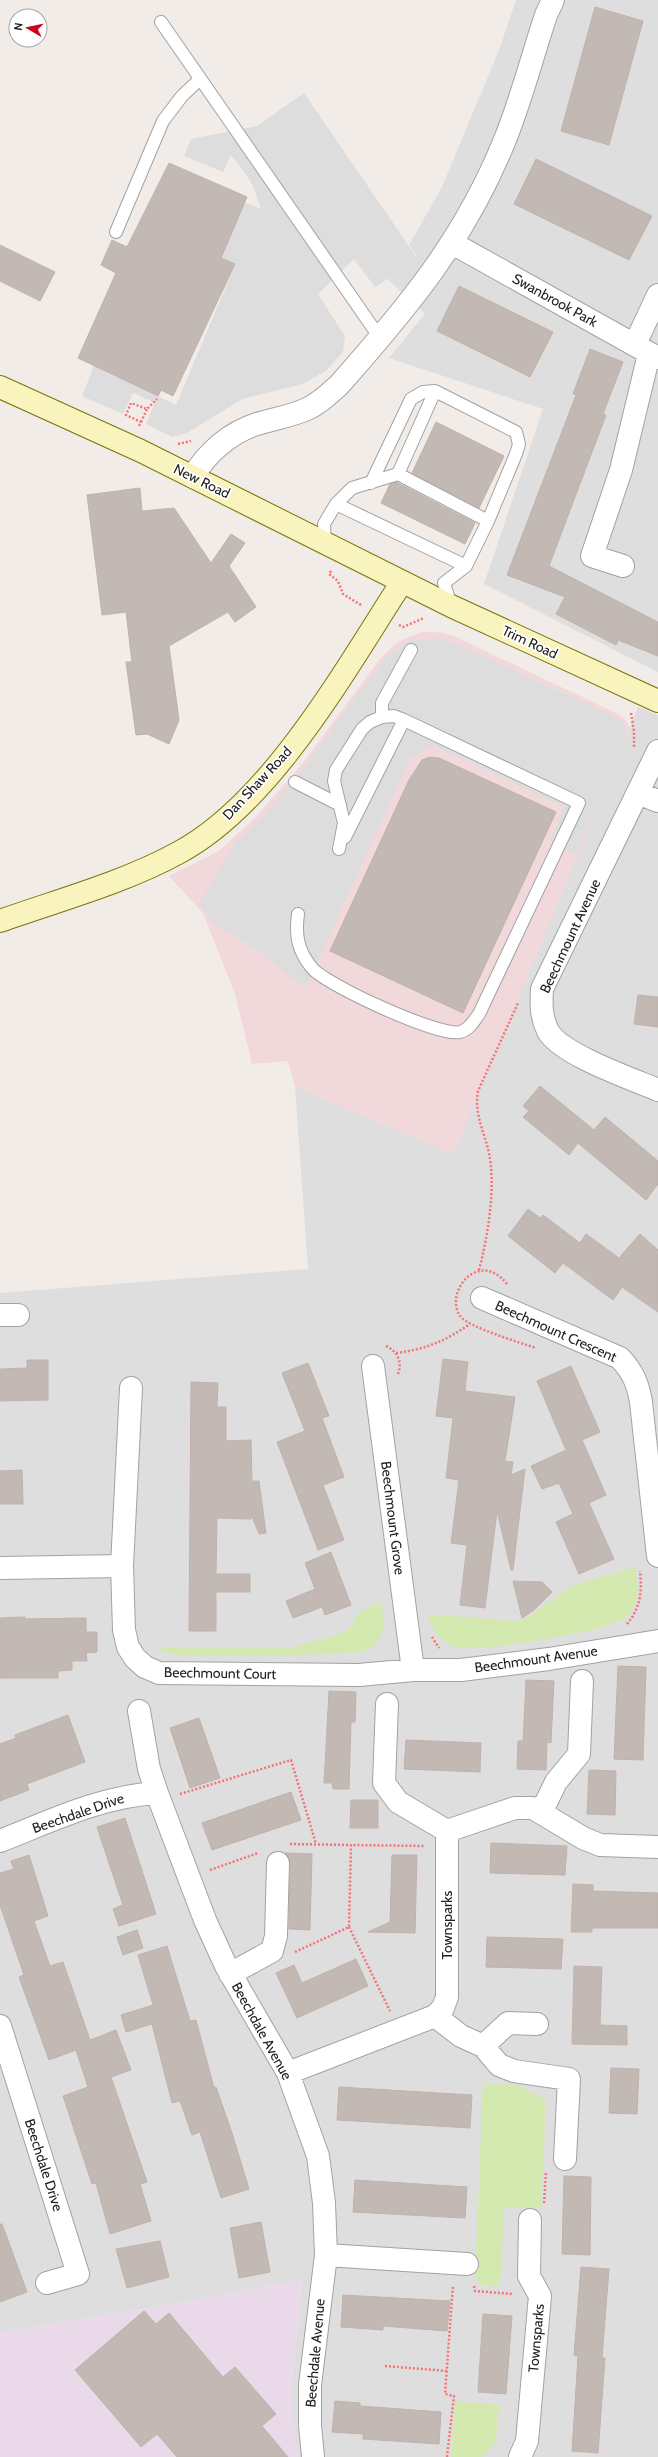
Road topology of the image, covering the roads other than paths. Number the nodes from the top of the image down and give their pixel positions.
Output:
1 (553, 0) edge
2 (161, 22) dead end
3 (200, 79) junction
4 (116, 232) dead end
5 (452, 242) junction
6 (658, 295) edge
7 (380, 338) junction
8 (647, 352) edge
9 (0, 387) edge
10 (435, 391) junction
11 (398, 474) junction
12 (193, 477) junction
13 (371, 483) junction
14 (336, 504) junction
15 (488, 521) junction
16 (326, 544) junction
17 (466, 566) junction
18 (623, 566) dead end
19 (402, 582) junction
20 (451, 606) junction
21 (411, 650) dead end
22 (658, 702) edge
23 (382, 717) junction
24 (404, 720) junction
25 (658, 751) edge
26 (295, 782) dead end
27 (638, 793) junction
28 (658, 802) edge
29 (340, 805) junction
30 (298, 914) dead end
31 (0, 921) edge
32 (658, 1090) edge
33 (482, 1298) dead end
34 (373, 1366) dead end
35 (131, 1388) dead end
36 (649, 1561) edge
37 (122, 1566) junction
38 (0, 1568) edge
39 (658, 1641) edge
40 (413, 1670) junction
41 (582, 1681) dead end
42 (387, 1704) dead end
43 (139, 1711) dead end
44 (158, 1797) junction
45 (541, 1813) junction
46 (447, 1838) junction
47 (0, 1841) edge
48 (658, 1846) edge
49 (278, 1863) dead end
50 (230, 1974) junction
51 (435, 2016) junction
52 (537, 2024) dead end
53 (0, 2026) edge
54 (483, 2046) junction
55 (288, 2073) junction
56 (565, 2159) road end
57 (530, 2220) road end
58 (326, 2255) junction
59 (460, 2264) road end
60 (47, 2283) dead end
61 (313, 2457) edge
62 (520, 2457) edge

1 - 5 street
2 - 3 lane
3 - 4 lane
3 - 7 lane
5 - 7 street
5 - 8 street, Swanbrook Park
6 - 8 street
7 - 12 street
8 - 18 street
9 - 12 main road, New Road
10 - 11 lane
10 - 13 lane
10 - 15 lane
11 - 13 lane
11 - 15 lane
12 - 16 main road, New Road
13 - 14 lane
14 - 16 lane
14 - 17 lane
15 - 17 lane
16 - 19 main road, New Road
17 - 20 lane
19 - 20 main road, Trim Road
19 - 31 main road, Dan Shaw Road
20 - 22 main road, Trim Road
21 - 23 lane
23 - 24 lane
23 - 29 lane
24 - 29 lane
24 - 30 lane
25 - 27 street, Beechmount Avenue
26 - 29 lane
27 - 28 street
27 - 32 street, Beechmount Avenue
33 - 36 street, Beechmount Crescent
34 - 40 street, Beechmount Grove
35 - 37 street, Beechmount Court
37 - 38 street
37 - 40 street, Beechmount Court
39 - 40 street, Beechmount Avenue
41 - 45 street
42 - 46 street
43 - 44 street, Beechdale Avenue
44 - 47 street, Beechdale Drive
44 - 50 street, Beechdale Avenue
45 - 46 street
45 - 48 street
46 - 51 street, Townsparks
49 - 50 street
50 - 55 street, Beechdale Avenue
51 - 54 street
51 - 55 street
52 - 54 street
53 - 60 street, Beechdale Drive
54 - 56 street
55 - 58 street, Beechdale Avenue
57 - 62 street, Townsparks
58 - 59 street
58 - 61 street, Beechdale Avenue

